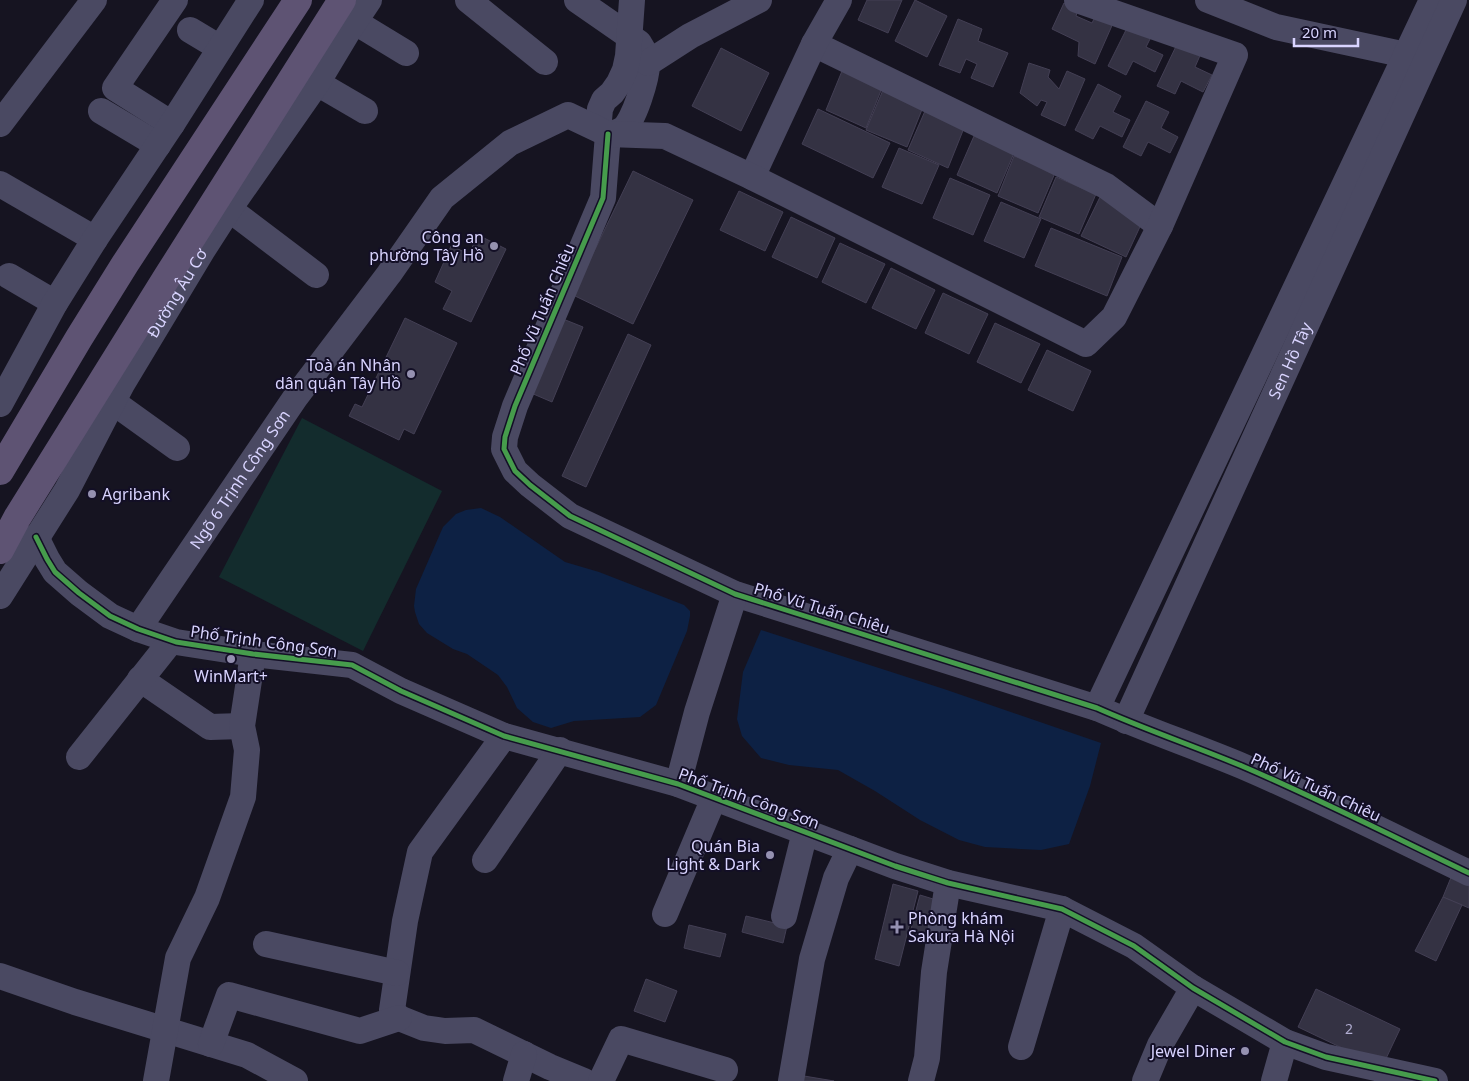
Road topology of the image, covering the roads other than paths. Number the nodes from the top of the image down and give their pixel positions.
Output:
1 (94, 0) edge
2 (175, 0) edge
3 (251, 0) edge
4 (298, 0) edge
5 (369, 0) edge
6 (468, 0) edge
7 (577, 0) edge
8 (632, 0) edge
9 (759, 0) edge
10 (839, 0) edge
11 (1077, 0) edge
12 (1208, 0) edge
13 (1432, 0) edge
14 (1454, 0) edge
15 (349, 11) edge
16 (190, 30) dead end
17 (629, 37) junction
18 (814, 44) junction
19 (220, 48) junction
20 (406, 53) dead end
21 (1416, 60) junction
22 (545, 62) dead end
23 (648, 63) junction
24 (316, 83) junction
25 (101, 111) dead end
26 (365, 111) dead end
27 (0, 124) edge
28 (608, 134) junction
29 (164, 135) junction
30 (752, 177) junction
31 (0, 184) edge
32 (229, 209) junction
33 (1160, 226) junction
34 (95, 239) junction
35 (316, 275) dead end
36 (9, 276) dead end
37 (55, 303) junction
38 (113, 402) junction
39 (0, 404) edge
40 (177, 448) dead end
41 (0, 472) edge
42 (36, 537) junction
43 (1, 547) edge
44 (735, 594) junction
45 (0, 596) edge
46 (138, 630) junction
47 (171, 641) junction
48 (252, 654) junction
49 (140, 679) junction
50 (1097, 708) junction
51 (1126, 721) junction
52 (242, 726) junction
53 (504, 736) junction
54 (560, 750) junction
55 (79, 756) dead end
56 (678, 784) junction
57 (714, 798) junction
58 (805, 832) junction
59 (850, 849) junction
60 (485, 860) dead end
61 (1469, 873) edge
62 (948, 883) junction
63 (1062, 909) junction
64 (665, 914) dead end
65 (784, 916) dead end
66 (266, 944) dead end
67 (397, 973) junction
68 (0, 976) edge
69 (1193, 988) junction
70 (399, 1018) junction
71 (165, 1030) junction
72 (1285, 1042) junction
73 (211, 1044) junction
74 (1021, 1047) dead end
75 (524, 1054) junction
76 (725, 1070) dead end
77 (156, 1081) edge
78 (295, 1081) edge
79 (516, 1081) edge
80 (584, 1081) edge
81 (601, 1081) edge
82 (791, 1081) edge
83 (921, 1081) edge
84 (1145, 1081) edge
85 (1274, 1081) edge
86 (1430, 1081) edge

1 - 27 street
2 - 29 street
3 - 19 street
4 - 41 main road
5 - 15 street, Đường Âu Cơ
6 - 22 street
7 - 17 street
8 - 17 street
9 - 23 street
10 - 18 street
11 - 33 street
12 - 21 street
13 - 21 street, Sen Hồ Tây
14 - 21 street, Sen Hồ Tây
15 - 20 street
15 - 24 street, Đường Âu Cơ
15 - 43 main road, Đường Âu Cơ
16 - 19 street
17 - 23 street
17 - 28 street
18 - 30 street
18 - 33 street
19 - 29 street
21 - 50 street, Sen Hồ Tây
21 - 51 street, Sen Hồ Tây
23 - 28 street
24 - 26 street
24 - 32 street, Đường Âu Cơ
25 - 29 street
28 - 30 street
28 - 44 street, Phố Vũ Tuấn Chiêu
28 - 46 street, Ngõ 6 Trịnh Công Sơn
29 - 34 street
30 - 33 street
31 - 34 street
32 - 35 street
32 - 38 street, Đường Âu Cơ
34 - 37 street
36 - 37 street
37 - 39 street
38 - 40 street
38 - 42 street, Đường Âu Cơ
42 - 45 street, Đường Âu Cơ
42 - 46 street, Phố Trịnh Công Sơn
44 - 50 street, Phố Vũ Tuấn Chiêu
44 - 56 street
46 - 47 street, Phố Trịnh Công Sơn
47 - 48 street, Phố Trịnh Công Sơn
47 - 49 street
48 - 52 street
48 - 53 street, Phố Trịnh Công Sơn
49 - 52 street
49 - 55 street
50 - 51 street, Phố Vũ Tuấn Chiêu
51 - 61 street, Phố Vũ Tuấn Chiêu
52 - 71 street
53 - 54 street, Phố Trịnh Công Sơn
53 - 67 street
54 - 56 street, Phố Trịnh Công Sơn
54 - 60 street
56 - 57 street, Phố Trịnh Công Sơn
57 - 58 street, Phố Trịnh Công Sơn
57 - 64 street
58 - 59 street, Phố Trịnh Công Sơn
58 - 65 street
59 - 62 street, Phố Trịnh Công Sơn
59 - 82 street
62 - 63 street, Phố Trịnh Công Sơn
62 - 83 street
63 - 69 street, Phố Trịnh Công Sơn
63 - 74 street
66 - 67 street
67 - 70 street
68 - 71 street
69 - 72 street, Phố Trịnh Công Sơn
69 - 84 street
70 - 73 street
70 - 75 street
71 - 73 street
71 - 77 street
72 - 85 street
72 - 86 street, Phố Trịnh Công Sơn
73 - 78 street
75 - 79 street
75 - 80 street
76 - 81 street

